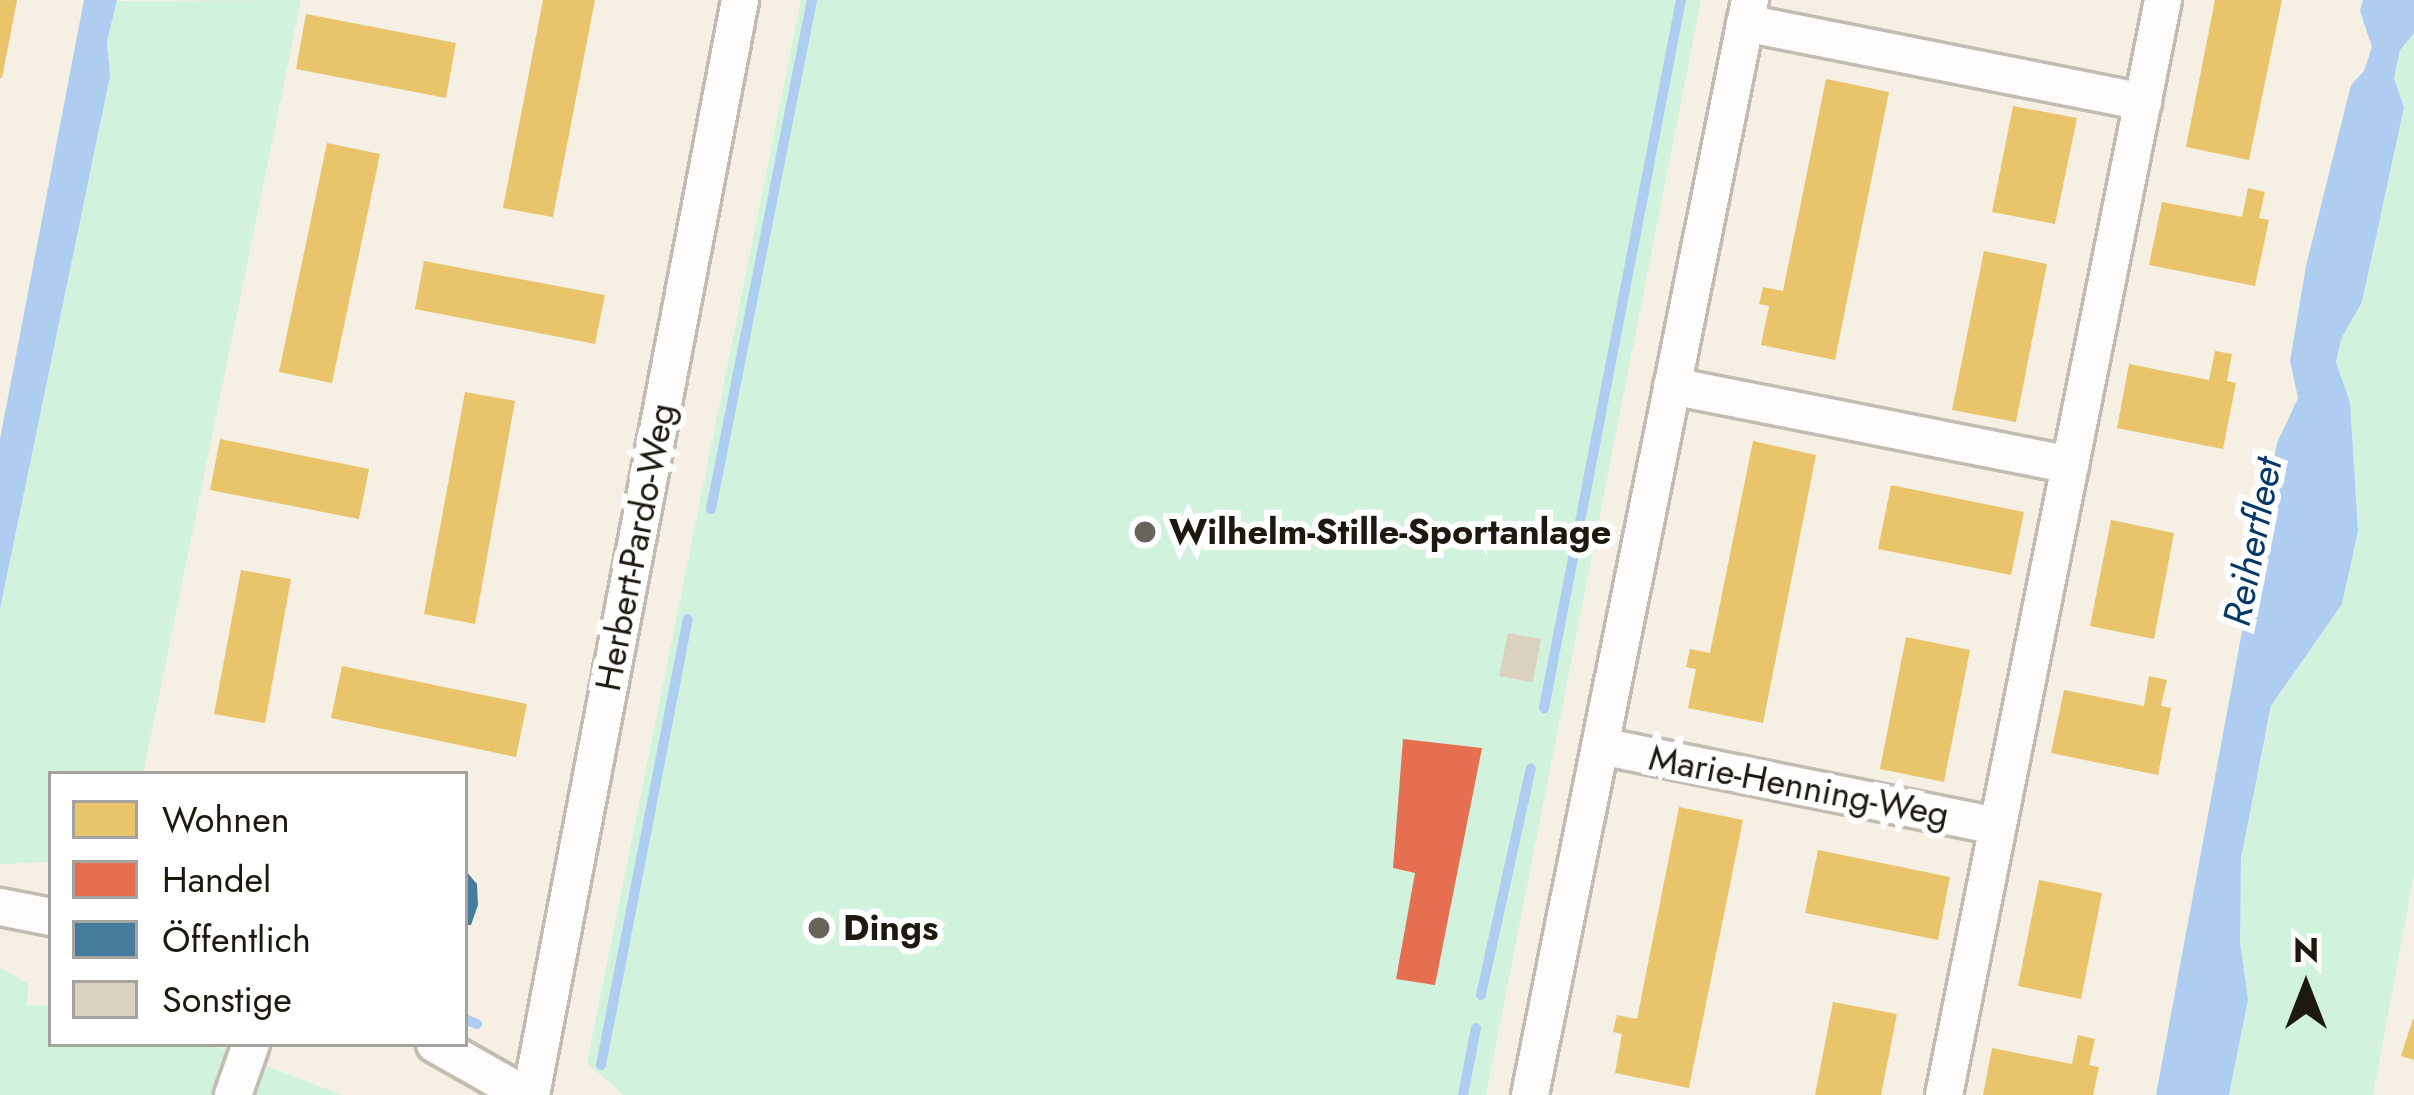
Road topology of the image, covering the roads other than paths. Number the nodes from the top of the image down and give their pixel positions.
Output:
1 (740, 0) edge
2 (2163, 0) edge
3 (1747, 11) edge
4 (2143, 102) junction
5 (1672, 386) junction
6 (2070, 465) junction
7 (1600, 746) junction
8 (1997, 826) junction
9 (0, 907) edge
10 (48, 916) edge
11 (250, 1047) edge
12 (440, 1047) edge
13 (233, 1095) edge
14 (528, 1095) edge
15 (1530, 1095) edge
16 (1944, 1095) edge

1 - 14 street, Herbert-Pardo-Weg
2 - 4 street, Marie-Henning-Weg
3 - 4 street, Marie-Henning-Weg
3 - 5 street, Marie-Henning-Weg
4 - 6 street, Marie-Henning-Weg
5 - 6 street
5 - 7 street, Marie-Henning-Weg
6 - 8 street, Marie-Henning-Weg
7 - 8 street, Marie-Henning-Weg
7 - 15 street, Marie-Henning-Weg
8 - 16 street, Marie-Henning-Weg
9 - 10 street
11 - 13 street
12 - 14 street

